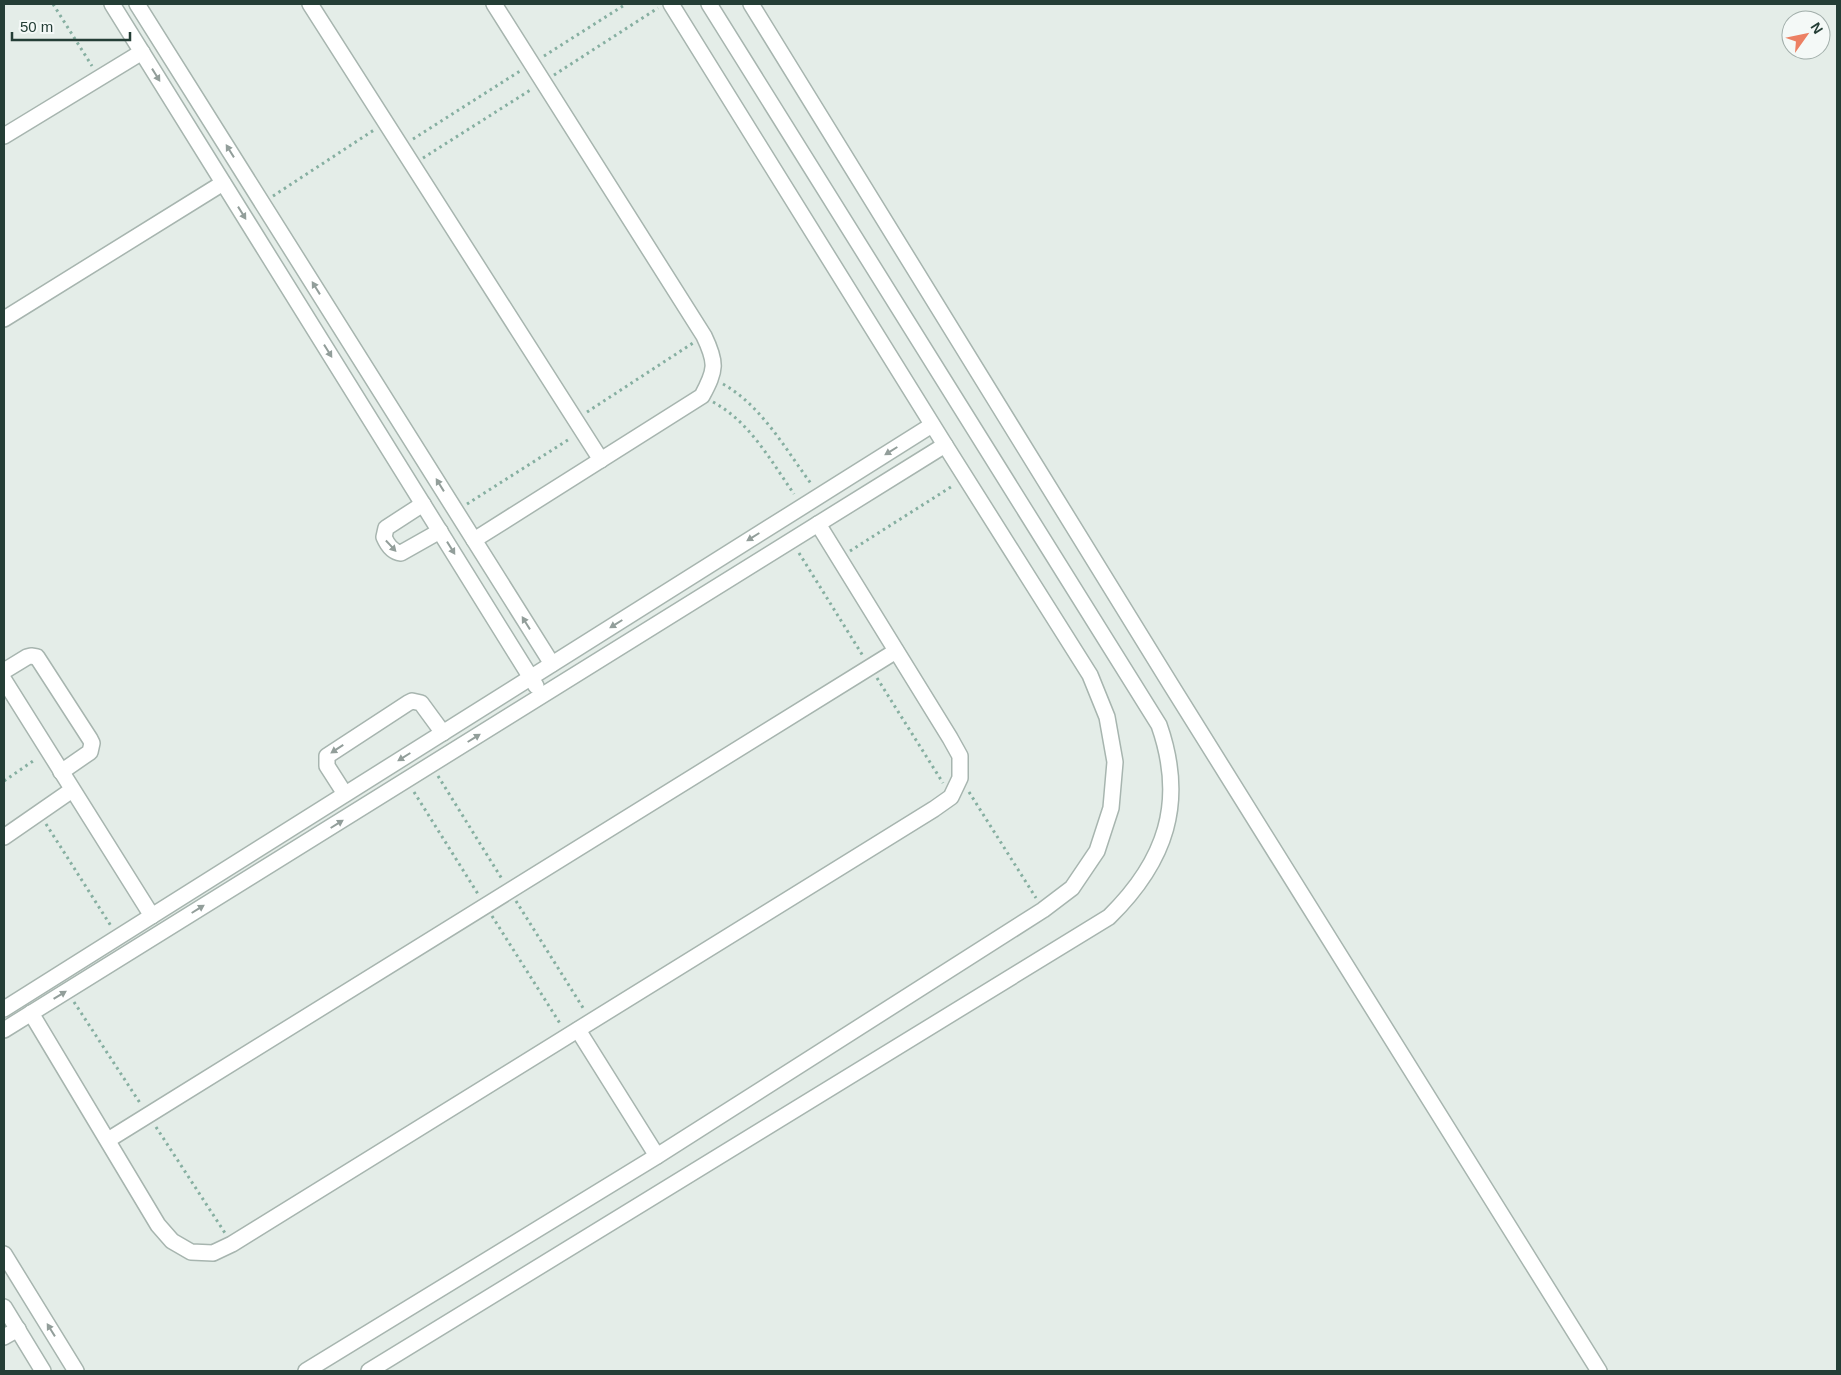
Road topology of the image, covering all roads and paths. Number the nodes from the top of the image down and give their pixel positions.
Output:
1 (53, 4) edge
2 (112, 4) edge
3 (137, 4) edge
4 (310, 4) edge
5 (494, 4) edge
6 (626, 4) edge
7 (671, 4) edge
8 (709, 4) edge
9 (751, 4) edge
10 (142, 52) junction
11 (532, 63) junction
12 (100, 77) junction
13 (386, 122) junction
14 (4, 136) edge
15 (401, 147) junction
16 (223, 182) junction
17 (262, 203) junction
18 (4, 319) edge
19 (704, 336) junction
20 (712, 378) junction
21 (702, 396) junction
22 (579, 425) junction
23 (932, 425) junction
24 (945, 445) junction
25 (601, 460) junction
26 (966, 478) junction
27 (820, 496) junction
28 (423, 504) junction
29 (802, 507) junction
30 (456, 511) junction
31 (818, 524) junction
32 (440, 531) junction
33 (474, 540) junction
34 (839, 558) junction
35 (896, 650) junction
36 (552, 664) junction
37 (4, 671) edge
38 (531, 678) junction
39 (4, 680) edge
40 (542, 695) junction
41 (443, 733) junction
42 (48, 751) junction
43 (60, 772) junction
44 (960, 778) junction
45 (4, 781) edge
46 (72, 790) junction
47 (345, 794) junction
48 (39, 813) junction
49 (4, 837) edge
50 (1043, 910) junction
51 (152, 916) junction
52 (118, 937) junction
53 (6, 1006) edge
54 (31, 1012) junction
55 (4, 1030) edge
56 (578, 1030) junction
57 (108, 1140) junction
58 (657, 1156) junction
59 (4, 1254) edge
60 (4, 1306) edge
61 (18, 1329) junction
62 (4, 1337) edge
63 (44, 1371) edge
64 (76, 1371) edge
65 (306, 1371) edge
66 (369, 1371) edge
67 (1599, 1371) edge

1 - 12 path
2 - 10 street
17 -> 3 street
4 - 13 street
5 - 11 street
6 - 11 path
7 - 23 street
8 - 66 street
9 - 67 street
10 - 12 street
10 -> 16 street
11 - 15 path
11 - 19 street
12 - 14 street
13 - 15 street
13 - 17 path
15 - 22 street
16 - 18 street
16 -> 28 street
30 -> 17 street
19 - 20 street
19 - 22 path
20 - 21 street
20 - 27 path
21 - 25 street
21 - 29 path
22 - 25 street
22 - 30 path
23 - 24 street
23 -> 27 street
24 - 26 street
24 - 31 street
25 - 33 street
26 - 34 path
26 - 50 street
27 - 29 street
28 - 32 street
28 -> 32 street
29 -> 36 street
30 - 33 street
31 - 34 street
31 - 40 street
32 -> 38 street
36 -> 33 street
34 - 35 street
35 - 44 street
35 - 57 street
36 - 38 street
37 - 43 street
38 - 40 street
38 - 41 street
39 - 42 street
54 -> 40 street
41 -> 47 street
41 -> 47 street
42 - 43 street
42 - 45 path
43 - 46 street
44 - 50 path
44 - 56 street
46 - 48 street
46 - 51 street
47 - 51 street
48 - 49 street
48 - 52 path
50 - 58 street
51 - 52 street
52 - 53 street
54 - 55 street
54 - 57 street
56 - 57 street
56 - 58 street
58 - 65 street
64 -> 59 street
60 - 61 street
61 - 62 street
61 - 63 street

